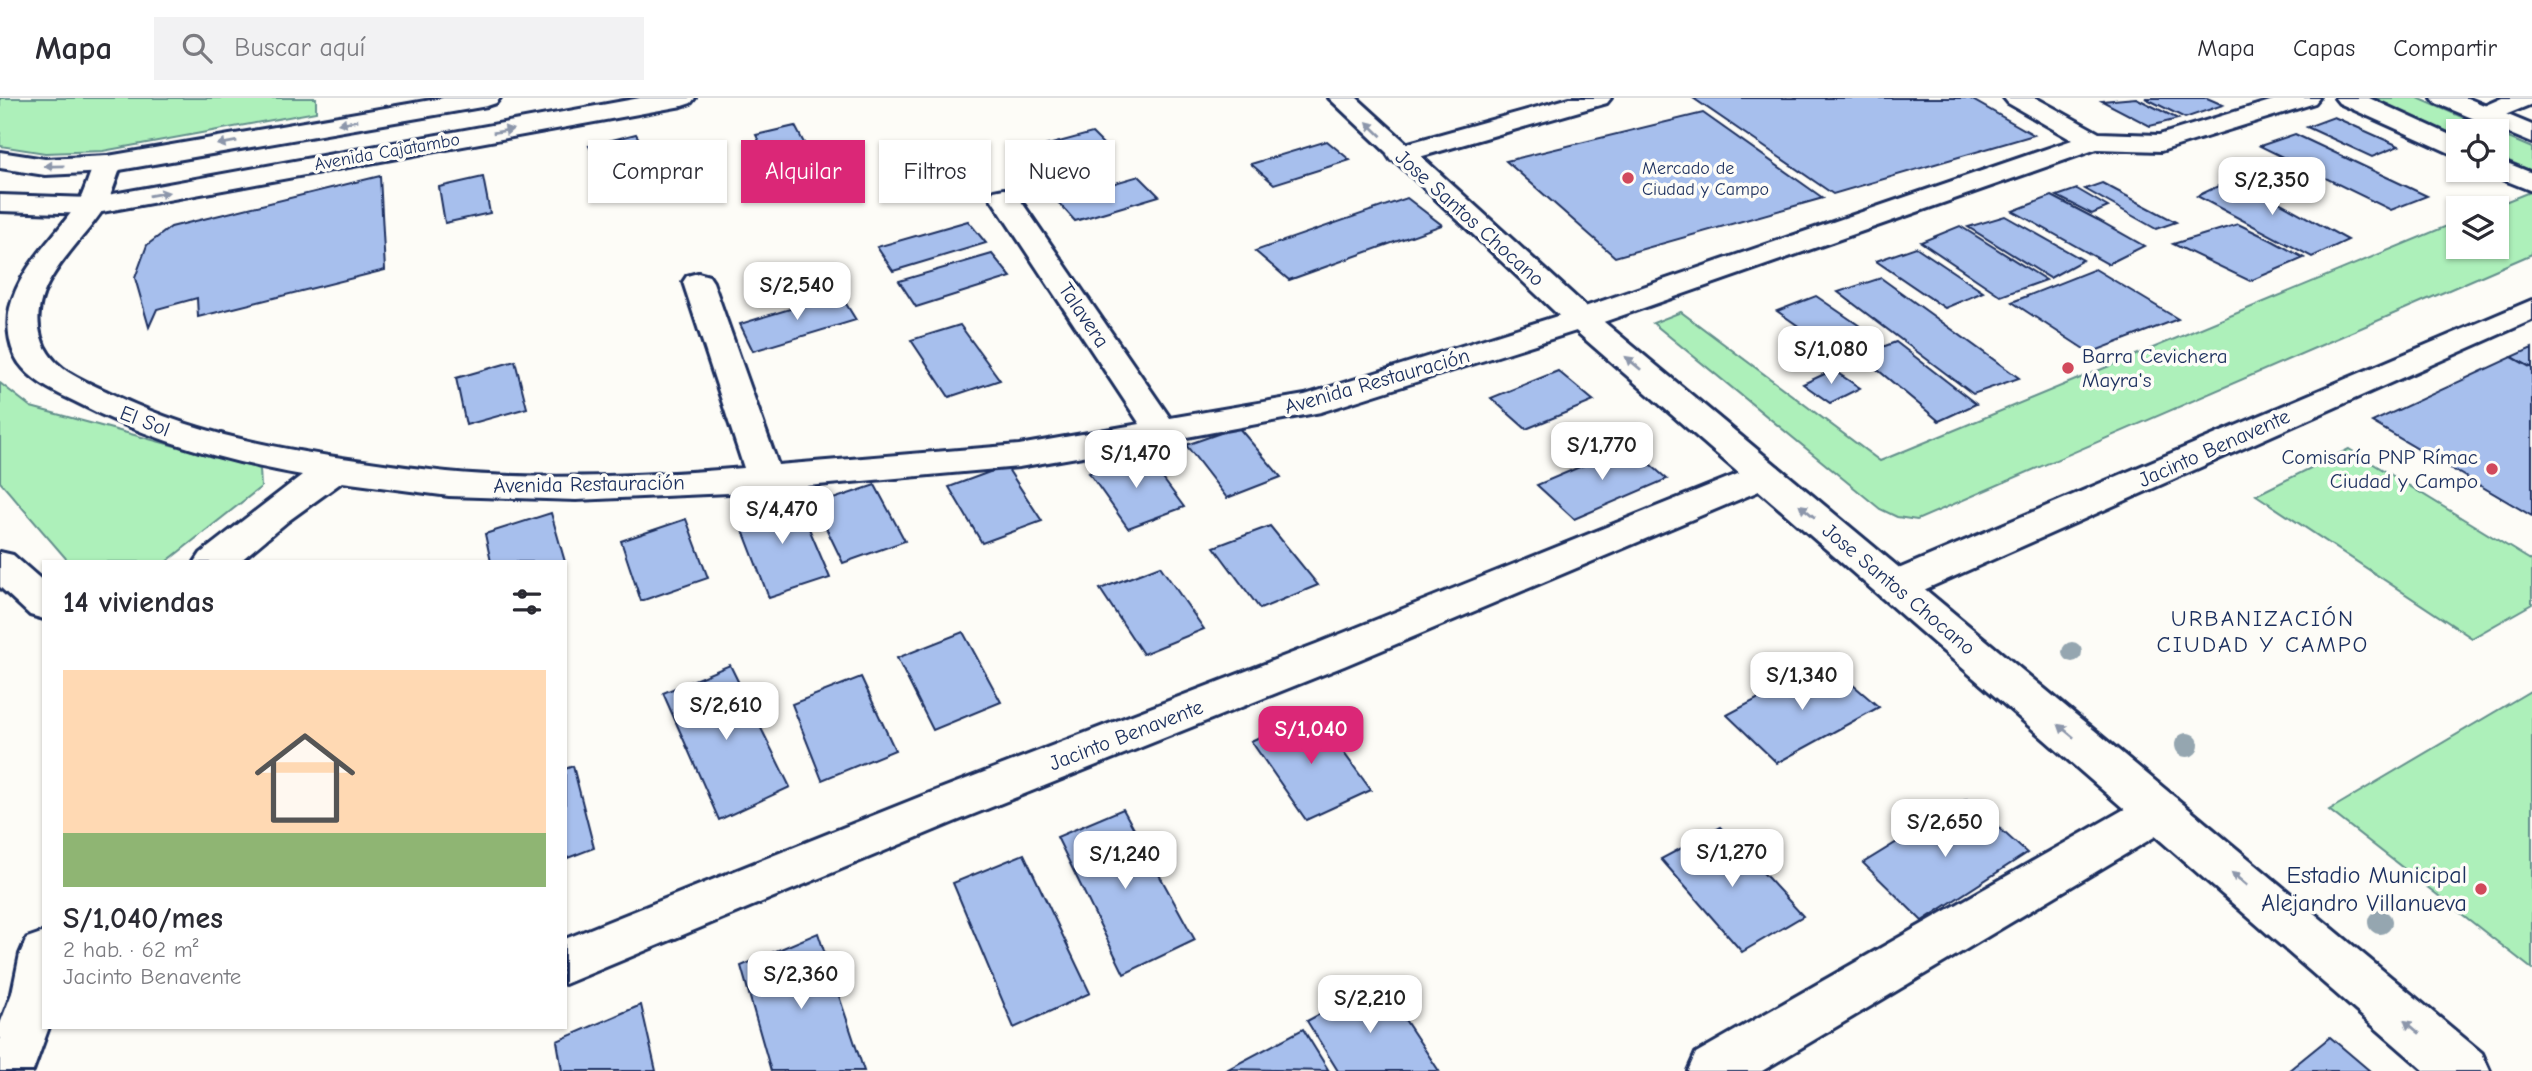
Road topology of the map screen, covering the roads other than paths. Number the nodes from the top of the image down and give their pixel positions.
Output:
1 (487, 98) edge
2 (682, 98) edge
3 (1342, 98) edge
4 (1598, 98) edge
5 (2017, 98) edge
6 (2306, 98) edge
7 (2348, 98) edge
8 (2445, 98) edge
9 (2524, 98) edge
10 (2484, 115) junction
11 (2532, 135) edge
12 (2094, 141) junction
13 (2446, 143) edge
14 (1400, 155) junction
15 (0, 160) edge
16 (108, 164) junction
17 (2509, 172) edge
18 (2532, 183) edge
19 (1004, 197) dead end
20 (0, 203) edge
21 (92, 206) junction
22 (698, 282) dead end
23 (2532, 309) edge
24 (1581, 318) junction
25 (1163, 433) junction
26 (335, 469) junction
27 (1765, 475) junction
28 (765, 478) junction
29 (216, 560) edge
30 (0, 565) edge
31 (1896, 586) junction
32 (42, 603) edge
33 (2160, 811) junction
34 (567, 961) edge
35 (42, 965) edge
36 (7, 1071) edge
37 (1714, 1071) edge
38 (2464, 1071) edge

1 -> 16 street, Avenida Cajatambo
21 -> 2 street, Avenida Cajatambo
14 -> 3 street, Jose Santos Chocano
4 - 14 street
5 - 12 street
6 - 12 street
7 - 13 street
8 - 10 street
9 - 10 street
10 - 11 street
12 - 24 street, Avenida Restauración
14 - 24 street, Jose Santos Chocano
16 -> 15 street, Avenida Cajatambo
16 - 21 street, El Sol
17 - 18 street
19 - 25 street, Talavera
20 - 21 street, Avenida Cajatambo
21 - 26 street, El Sol
22 - 28 street
23 - 31 street, Jacinto Benavente
24 - 25 street, Avenida Restauración
27 -> 24 street, Jose Santos Chocano
25 - 28 street, Avenida Restauración
26 - 28 street, Avenida Restauración
26 - 29 street
31 -> 27 street, Jose Santos Chocano
27 - 34 street, Jacinto Benavente
30 - 32 street
33 -> 31 street, Jose Santos Chocano
33 - 37 street
38 -> 33 street, Jose Santos Chocano
35 - 36 street

